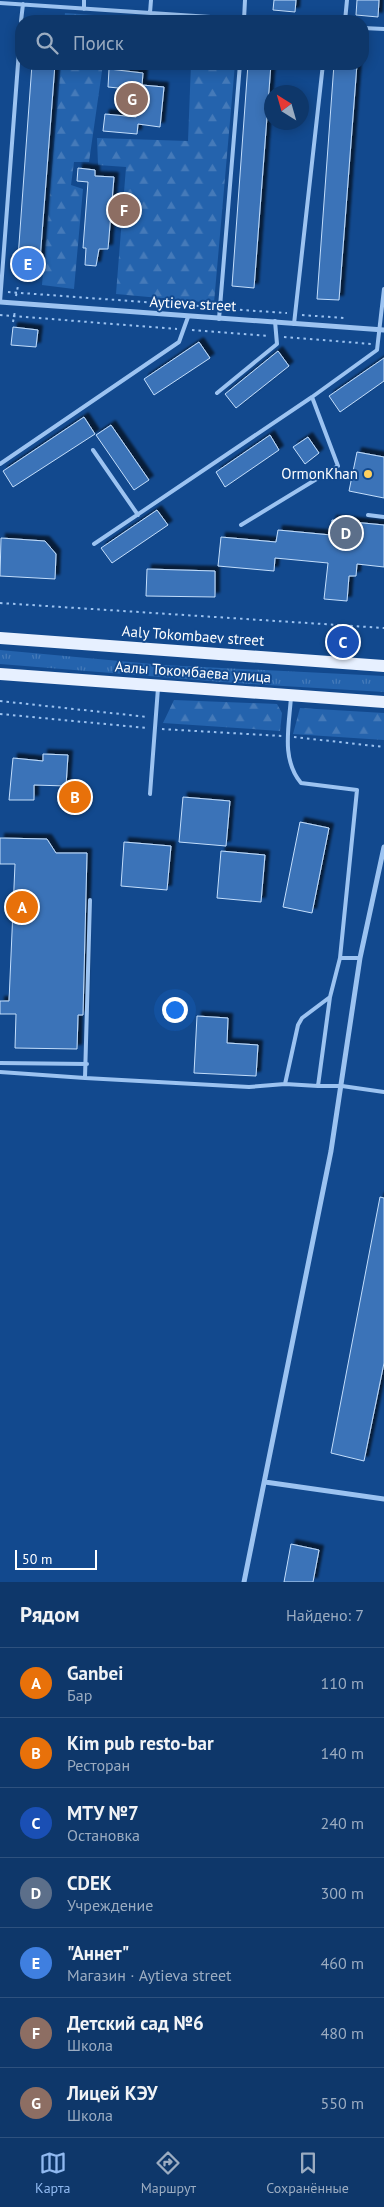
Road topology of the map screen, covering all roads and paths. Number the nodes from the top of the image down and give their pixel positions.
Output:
1 (57, 0) edge
2 (84, 0) edge
3 (151, 0) edge
4 (245, 0) edge
5 (347, 0) edge
6 (0, 3) edge
7 (23, 4) junction
8 (56, 7) junction
9 (84, 9) junction
10 (150, 13) junction
11 (22, 15) edge
12 (177, 15) edge
13 (244, 15) edge
14 (346, 15) edge
15 (369, 28) edge
16 (384, 29) edge
17 (17, 70) edge
18 (240, 70) edge
19 (322, 70) edge
20 (384, 289) edge
21 (1, 291) edge
22 (0, 302) edge
23 (220, 308) junction
24 (295, 314) junction
25 (188, 317) junction
26 (219, 319) junction
27 (352, 319) dead end
28 (274, 321) junction
29 (294, 324) junction
30 (382, 329) edge
31 (217, 393) dead end
32 (312, 397) junction
33 (93, 450) dead end
34 (0, 464) edge
35 (138, 515) junction
36 (368, 515) dead end
37 (384, 517) edge
38 (241, 525) dead end
39 (94, 544) dead end
40 (0, 603) edge
41 (384, 628) edge
42 (0, 638) edge
43 (384, 666) edge
44 (0, 674) edge
45 (159, 685) junction
46 (292, 695) junction
47 (0, 701) edge
48 (384, 702) edge
49 (0, 714) edge
50 (155, 718) junction
51 (155, 729) junction
52 (288, 737) junction
53 (384, 747) edge
54 (150, 794) dead end
55 (384, 847) edge
56 (90, 900) dead end
57 (340, 958) junction
58 (360, 958) junction
59 (330, 997) junction
60 (0, 1063) edge
61 (87, 1064) junction
62 (0, 1072) edge
63 (85, 1078) junction
64 (285, 1084) junction
65 (318, 1086) junction
66 (342, 1086) junction
67 (384, 1092) edge
68 (265, 1482) junction
69 (384, 1499) edge
70 (244, 1582) edge

1 - 8 lane
2 - 9 lane
3 - 10 lane
4 - 13 lane
5 - 14 lane
6 - 7 lane
7 - 8 lane
7 - 11 lane
8 - 9 lane
9 - 10 lane
10 - 12 lane
15 - 16 lane
17 - 21 lane
18 - 23 lane
19 - 24 lane
20 - 30 lane
21 - 22 lane
21 - 23 path
22 - 25 street, Aytieva street
23 - 24 path
23 - 26 lane
24 - 27 path
24 - 29 lane
25 - 26 street, Aytieva street
25 - 34 lane
26 - 28 street, Aytieva street
28 - 29 street, Aytieva street
28 - 31 lane
29 - 30 street, Aytieva street
30 - 32 lane
32 - 35 lane
32 - 38 lane
33 - 35 lane
35 - 39 lane
36 - 37 lane
40 - 41 path
42 - 43 main road, Aaly Tokombaev street
44 - 45 main road, Аалы Токомбаева улица
45 - 46 main road, Аалы Токомбаева улица
45 - 50 lane
46 - 48 main road, Аалы Токомбаева улица
46 - 52 lane
47 - 50 path
49 - 51 path
50 - 51 lane
51 - 52 path
51 - 54 lane
52 - 53 path
52 - 57 lane
55 - 58 street
56 - 61 lane
57 - 58 lane
57 - 59 lane
58 - 66 street
59 - 64 lane
59 - 65 lane
60 - 61 lane
61 - 63 lane
62 - 63 lane
63 - 64 lane
64 - 65 lane
65 - 66 lane
66 - 67 lane
66 - 68 street
68 - 69 street
68 - 70 street

